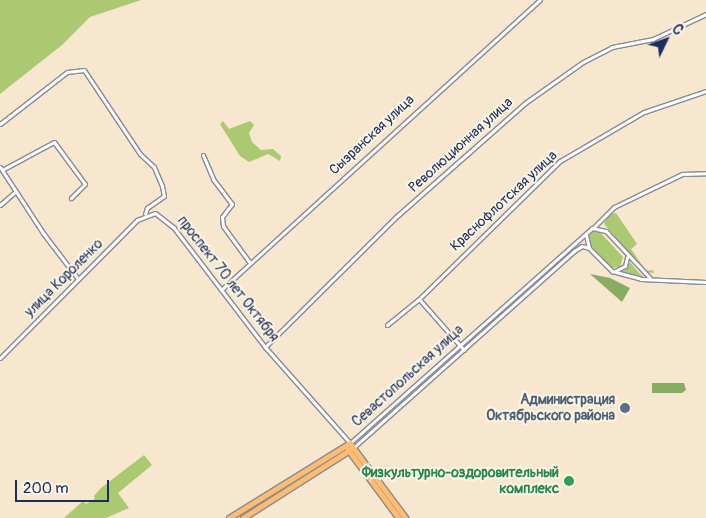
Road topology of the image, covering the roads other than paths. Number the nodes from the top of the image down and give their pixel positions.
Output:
1 (540, 0) edge
2 (706, 14) edge
3 (706, 91) edge
4 (0, 124) edge
5 (203, 155) dead end
6 (1, 168) edge
7 (706, 173) edge
8 (16, 191) junction
9 (70, 198) dead end
10 (0, 205) edge
11 (145, 214) junction
12 (603, 217) junction
13 (592, 228) junction
14 (603, 229) junction
15 (588, 232) junction
16 (589, 248) junction
17 (624, 253) junction
18 (250, 263) junction
19 (612, 271) junction
20 (650, 278) junction
21 (78, 279) junction
22 (706, 282) edge
23 (221, 290) junction
24 (419, 299) junction
25 (387, 325) dead end
26 (460, 345) junction
27 (265, 347) junction
28 (464, 350) junction
29 (0, 358) edge
30 (408, 392) junction
31 (412, 397) junction
32 (395, 403) junction
33 (400, 408) junction
34 (348, 444) junction
35 (351, 449) junction
36 (402, 517) edge
37 (229, 518) edge
38 (243, 518) edge

1 - 18 street, Сызранская улица
2 - 27 street, Революционная улица
3 - 24 street, Краснофлотская улица
4 - 11 street
5 - 18 street
6 - 8 street
6 - 9 street
7 - 12 street
8 - 10 street
8 - 21 street
11 - 21 street, улица Короленко
11 - 23 street, проспект 70 лет Октября
12 - 13 street, Севастопольская улица
12 - 14 street
13 - 14 street
13 - 15 street, Севастопольская улица
14 - 17 street
15 - 16 street
15 - 26 street, Севастопольская улица
16 - 19 street
16 - 28 street, Севастопольская улица
17 - 19 street
17 - 20 street
18 - 23 street, Сызранская улица
19 - 20 street
20 - 22 street
21 - 29 street, улица Короленко
23 - 27 street, проспект 70 лет Октября
24 - 25 street, Краснофлотская улица
24 - 26 street
26 - 28 street
26 - 30 street, Севастопольская улица
27 - 34 street, проспект 70 лет Октября
28 - 31 street, Севастопольская улица
30 - 31 street
30 - 32 street, Севастопольская улица
31 - 33 street, Севастопольская улица
32 - 33 street
32 - 34 street, Севастопольская улица
33 - 35 street, Севастопольская улица
34 - 35 main road
34 - 37 main road, Севастопольская улица
35 - 36 main road
35 - 38 main road, Севастопольская улица

